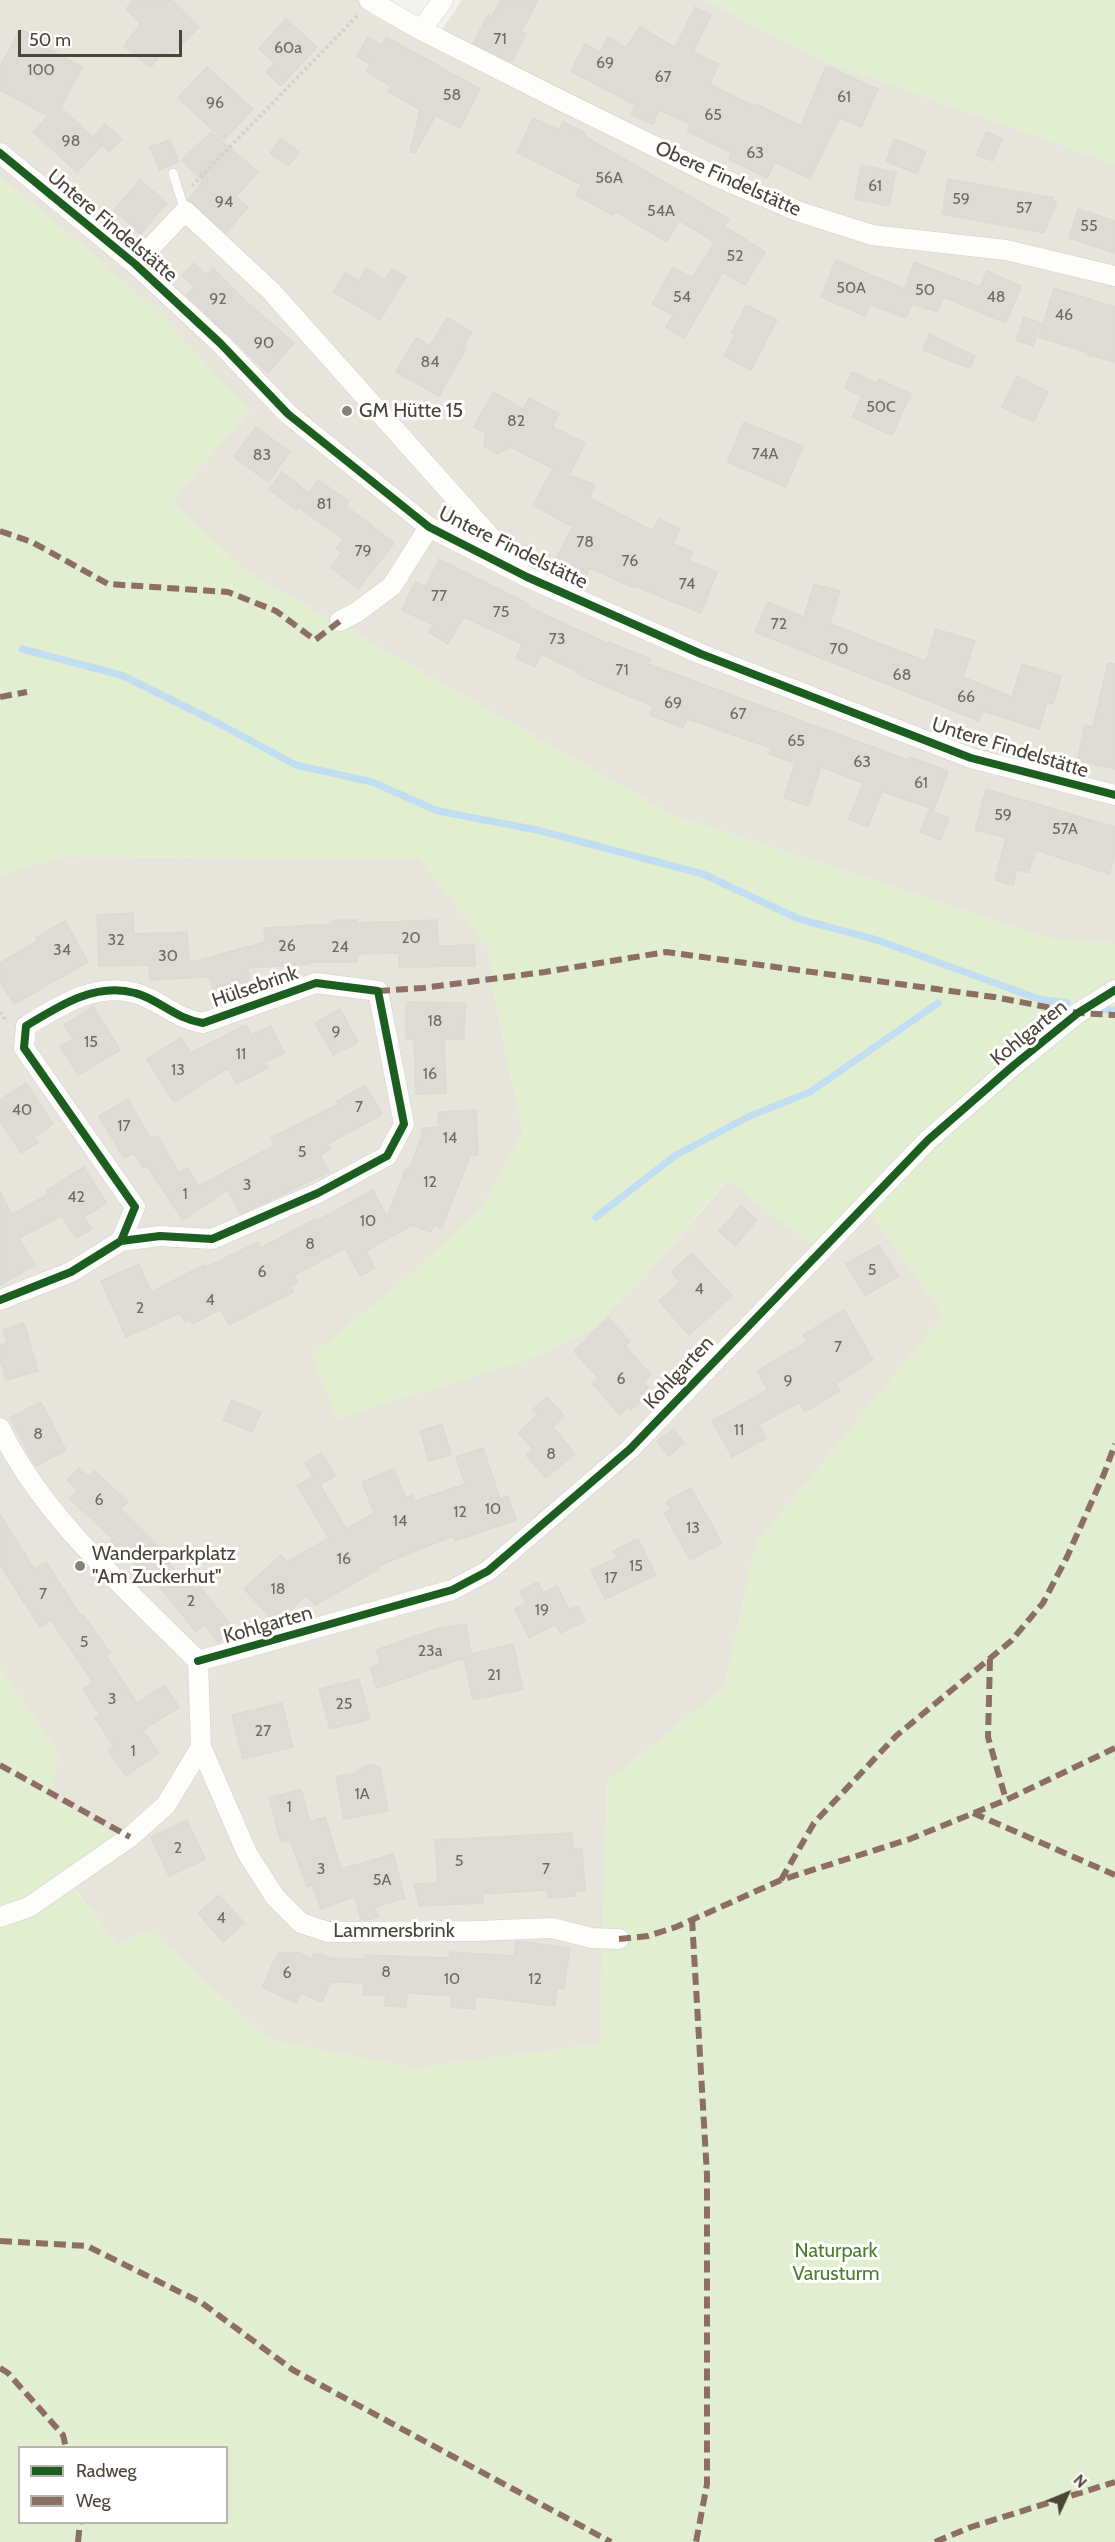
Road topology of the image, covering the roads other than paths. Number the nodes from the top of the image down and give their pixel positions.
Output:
1 (443, 0) edge
2 (370, 1) edge
3 (421, 30) junction
4 (0, 153) edge
5 (173, 173) dead end
6 (183, 204) junction
7 (135, 264) junction
8 (1115, 276) edge
9 (429, 527) junction
10 (527, 577) junction
11 (340, 621) dead end
12 (1115, 795) edge
13 (1115, 990) edge
14 (122, 1241) junction
15 (0, 1300) edge
16 (0, 1430) edge
17 (198, 1661) junction
18 (201, 1747) junction
19 (0, 1917) edge
20 (619, 1939) dead end

1 - 3 street
2 - 3 street, Obere Findelstätte
3 - 8 street, Obere Findelstätte
4 - 7 street, Untere Findelstätte
5 - 6 lane
6 - 7 street
6 - 10 street, Untere Findelstätte
7 - 9 street, Untere Findelstätte
9 - 10 street, Untere Findelstätte
9 - 11 street, Untere Findelstätte
10 - 12 street, Untere Findelstätte
13 - 17 street, Kohlgarten
14 - 14 street, Hülsebrink
14 - 15 street, Hülsebrink
16 - 17 street
17 - 18 street
18 - 19 street
18 - 20 street, Lammersbrink

